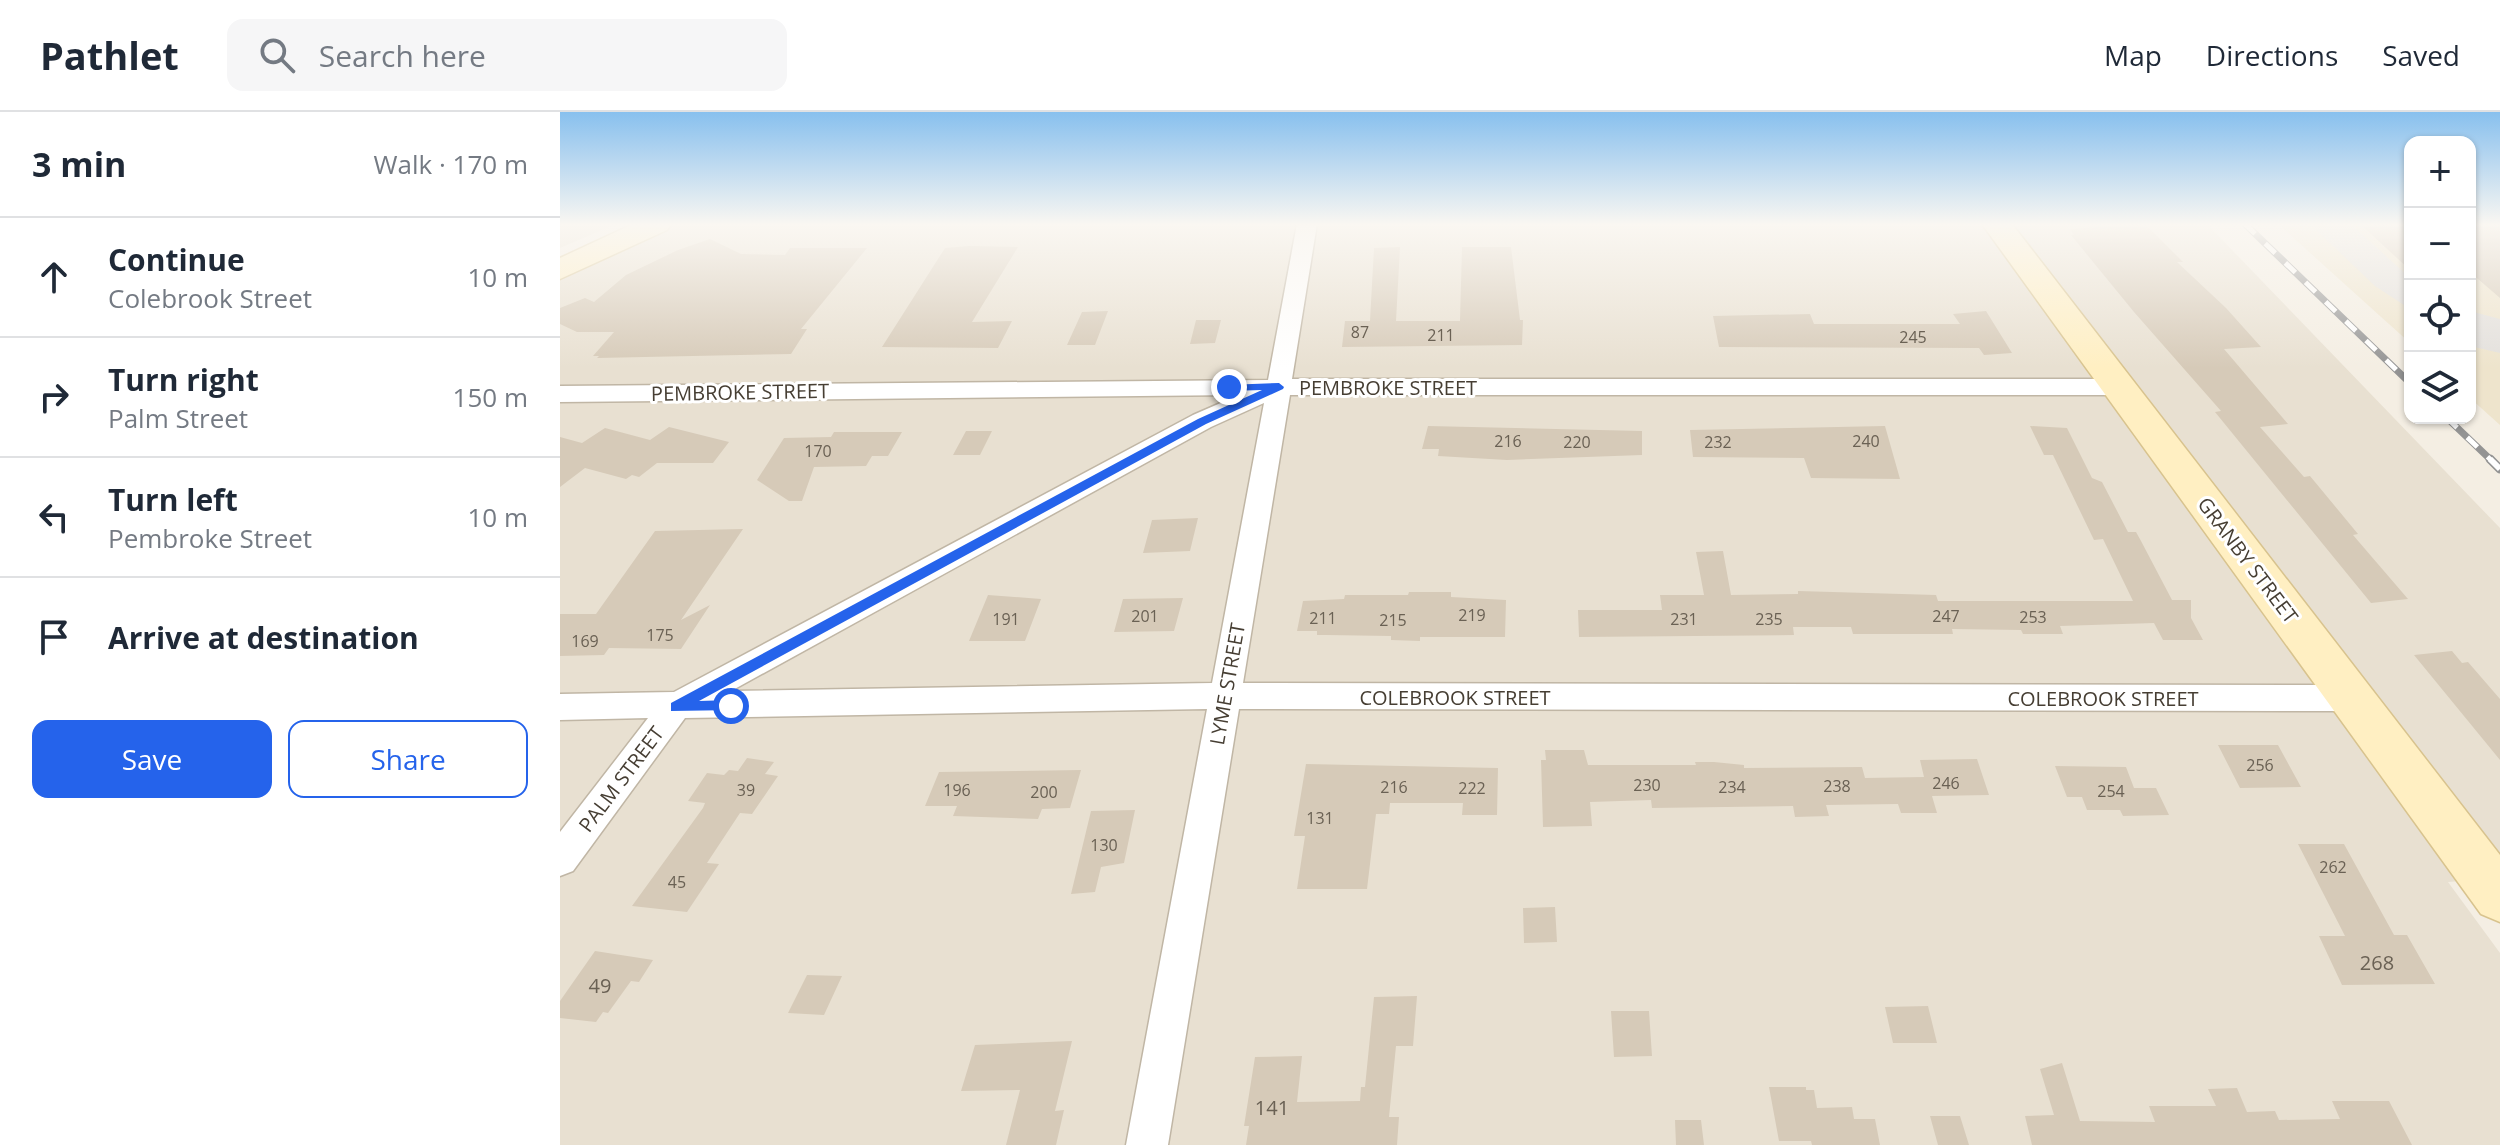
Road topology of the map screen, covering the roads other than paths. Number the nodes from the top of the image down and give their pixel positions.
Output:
1 (1299, 272) edge
2 (2033, 272) edge
3 (1279, 387) junction
4 (2120, 387) junction
5 (560, 394) edge
6 (1225, 696) junction
7 (2351, 698) junction
8 (560, 707) edge
9 (675, 707) junction
10 (560, 860) edge
11 (2500, 897) edge
12 (1147, 1145) edge

1 - 3 street, LYME STREET
2 - 4 main road, GRANBY STREET
3 - 4 street, PEMBROKE STREET
3 - 5 street, PEMBROKE STREET
3 - 6 street, LYME STREET
3 - 9 street, PALM STREET
4 - 7 main road, GRANBY STREET
6 - 7 street, COLEBROOK STREET
6 - 9 street, COLEBROOK STREET
6 - 12 street, LYME STREET
7 - 11 main road, GRANBY STREET
8 - 9 street, COLEBROOK STREET
9 - 10 street, PALM STREET

